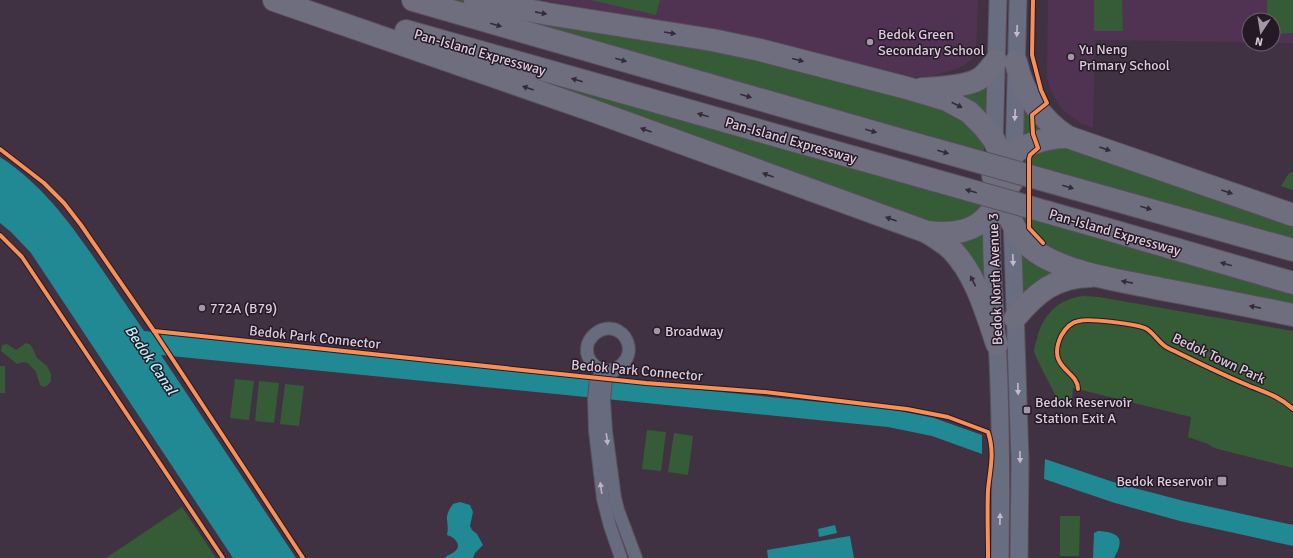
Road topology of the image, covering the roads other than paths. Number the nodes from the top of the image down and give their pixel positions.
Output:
1 (274, 0) edge
2 (289, 0) edge
3 (413, 0) edge
4 (475, 0) edge
5 (998, 0) edge
6 (1018, 0) edge
7 (1006, 62) junction
8 (907, 88) junction
9 (1068, 136) junction
10 (994, 140) junction
11 (1003, 180) junction
12 (1293, 215) edge
13 (1012, 221) junction
14 (927, 232) junction
15 (1293, 250) edge
16 (1099, 276) junction
17 (1293, 283) edge
18 (1293, 315) edge
19 (1015, 318) junction
20 (997, 344) junction
21 (590, 362) junction
22 (616, 369) junction
23 (601, 380) junction
24 (599, 399) junction
25 (621, 558) edge
26 (636, 558) edge
27 (1000, 558) edge
28 (1019, 558) edge

14 -> 1 highway
17 -> 2 highway, Pan-Island Expressway, bridge
3 -> 15 highway, bridge
4 -> 8 highway
5 - 7 main road, Bedok North Avenue 3
6 -> 7 main road, Bedok North Avenue 3
7 - 8 highway
7 - 9 highway
7 - 10 main road, Bedok North Avenue 3
7 -> 11 main road, Bedok North Avenue 3
8 -> 10 highway
9 - 11 highway
9 -> 12 highway
10 - 11 highway
11 - 13 highway
11 - 14 highway
11 - 20 main road, Bedok North Avenue 3
13 - 16 highway
13 -> 19 main road, Bedok North Avenue 3
20 -> 14 highway
18 -> 16 highway
16 - 19 highway
19 -> 28 main road, Bedok North Avenue 3
27 -> 20 main road, Bedok North Avenue 3
21 - 22 street
21 - 22 street
21 - 23 street
22 - 23 street
23 - 24 street, bridge
25 -> 24 street
24 -> 26 street

